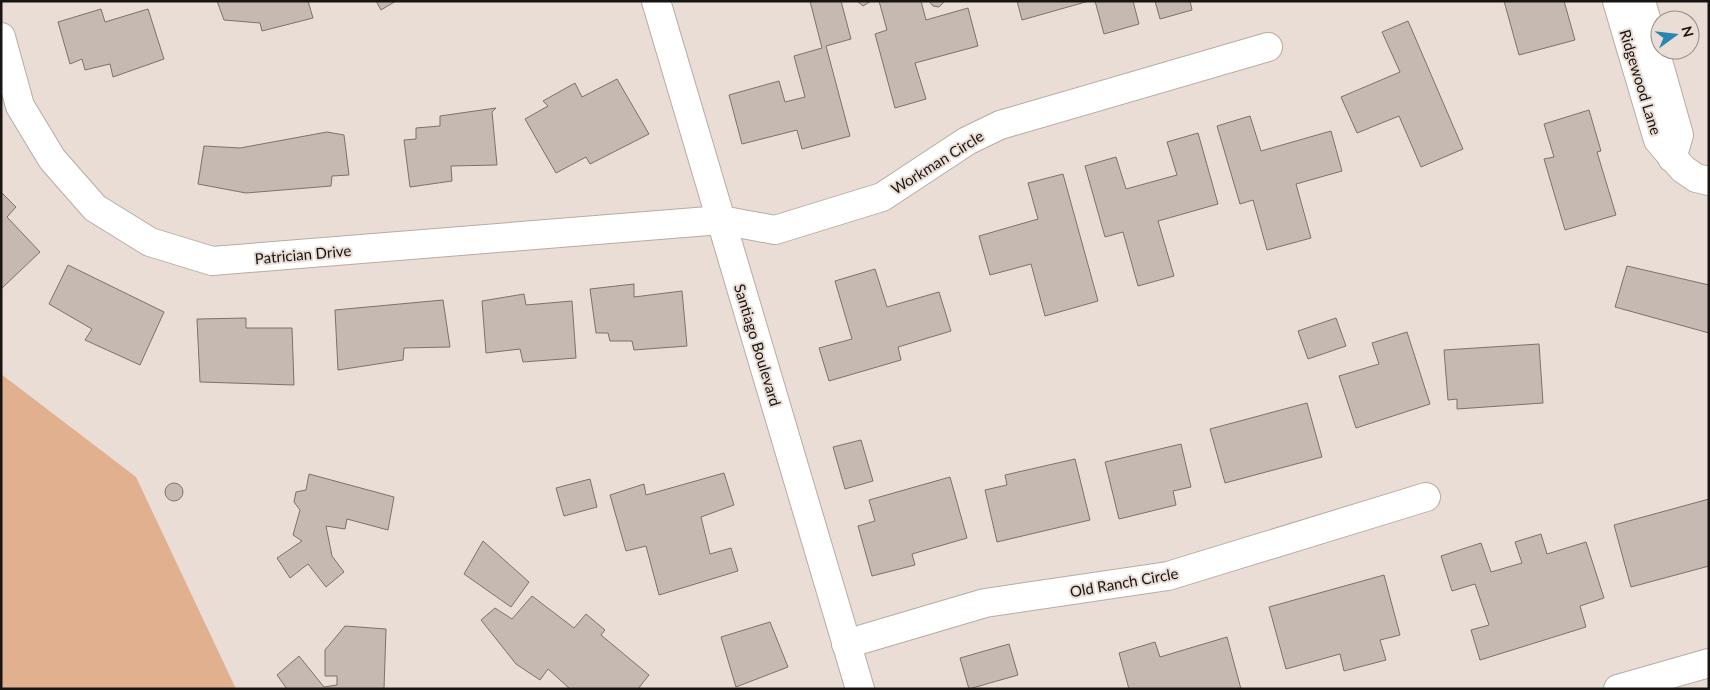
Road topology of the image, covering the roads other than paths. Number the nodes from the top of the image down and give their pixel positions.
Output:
1 (656, 1) edge
2 (1617, 1) edge
3 (1641, 1) edge
4 (1, 37) edge
5 (1268, 47) dead end
6 (1672, 158) junction
7 (1702, 179) edge
8 (721, 220) junction
9 (1426, 497) dead end
10 (846, 644) junction
11 (1709, 663) edge
12 (860, 689) edge
13 (1618, 689) edge

1 - 8 street, Santiago Boulevard
2 - 6 street, Ridgewood Lane
3 - 6 street, Ridgewood Lane
4 - 8 street, Patrician Drive
5 - 8 street, Workman Circle
6 - 7 street, Ridgewood Lane
8 - 10 street, Santiago Boulevard
9 - 10 street, Old Ranch Circle
10 - 12 street, Santiago Boulevard
11 - 13 street

